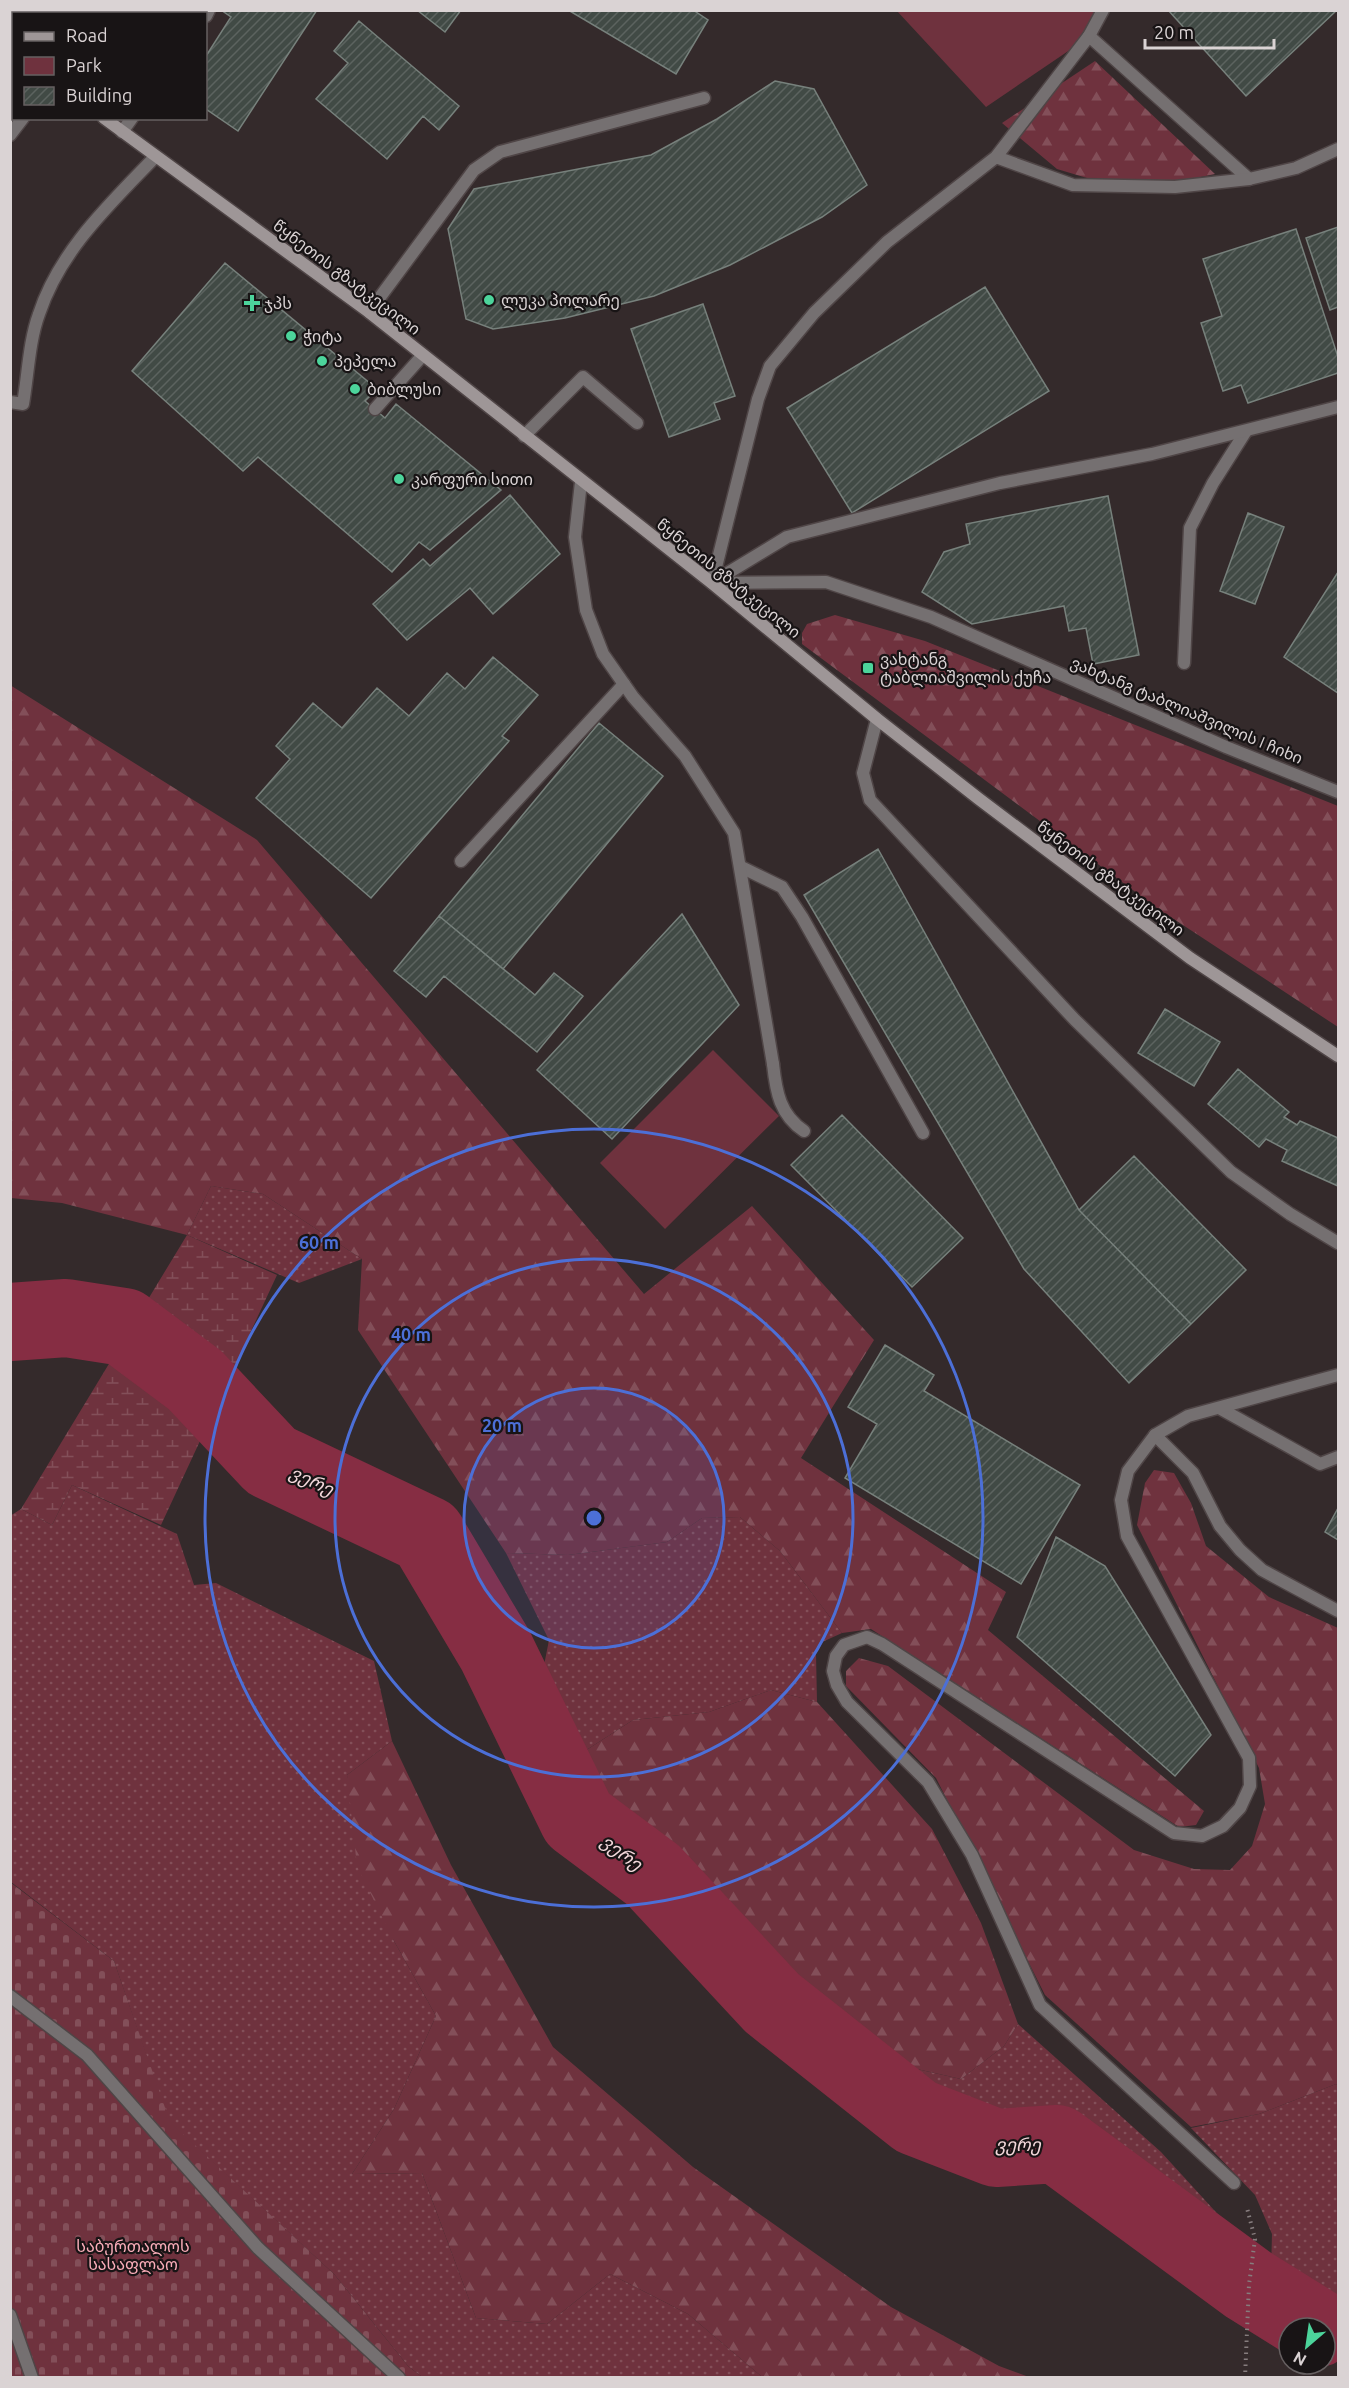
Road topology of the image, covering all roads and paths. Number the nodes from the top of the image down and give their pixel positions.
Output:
1 (1103, 10) edge
2 (1089, 36) junction
3 (704, 98) dead end
4 (21, 120) edge
5 (107, 120) edge
6 (131, 120) edge
7 (122, 132) junction
8 (10, 135) edge
9 (1338, 149) edge
10 (155, 157) junction
11 (996, 157) junction
12 (1249, 178) junction
13 (369, 312) junction
14 (423, 355) junction
15 (10, 402) edge
16 (1338, 407) edge
17 (375, 409) dead end
18 (637, 423) dead end
19 (1246, 431) junction
20 (524, 436) junction
21 (581, 482) junction
22 (712, 583) junction
23 (1184, 663) dead end
24 (624, 684) junction
25 (877, 719) junction
26 (1338, 792) edge
27 (462, 861) dead end
28 (741, 867) junction
29 (1338, 1056) edge
30 (804, 1131) dead end
31 (923, 1133) dead end
32 (1338, 1243) edge
33 (1338, 1375) edge
34 (1221, 1409) junction
35 (1155, 1435) junction
36 (1338, 1457) edge
37 (1338, 1611) edge
38 (10, 1996) edge
39 (1234, 2183) joint
40 (10, 2315) edge
41 (32, 2378) edge
42 (399, 2378) edge
43 (1245, 2378) edge

1 - 2 street
2 - 11 street
2 - 12 street
3 - 13 street
4 - 8 street
5 - 7 main road, წყნეთის გზატკეცილი
6 - 7 street
7 - 10 main road, წყნეთის გზატკეცილი
9 - 12 street
10 - 13 main road, წყნეთის გზატკეცილი
10 - 15 street
11 - 12 street
11 - 22 street
13 - 14 main road, წყნეთის გზატკეცილი
14 - 17 street
14 - 20 main road, წყნეთის გზატკეცილი
16 - 19 street
18 - 20 street
19 - 22 street
19 - 23 street
20 - 21 main road, წყნეთის გზატკეცილი
21 - 22 main road, წყნეთის გზატკეცილი
21 - 24 street
22 - 25 main road, წყნეთის გზატკეცილი
22 - 26 street, ვახტანგ ტაბლიაშვილის I ჩიხი
24 - 27 street
24 - 28 street
25 - 29 main road, წყნეთის გზატკეცილი
25 - 32 street
28 - 30 street
28 - 31 street
33 - 34 street
34 - 35 street
34 - 36 street
35 - 37 street
35 - 39 street
38 - 42 street
39 - 43 path
40 - 41 street

